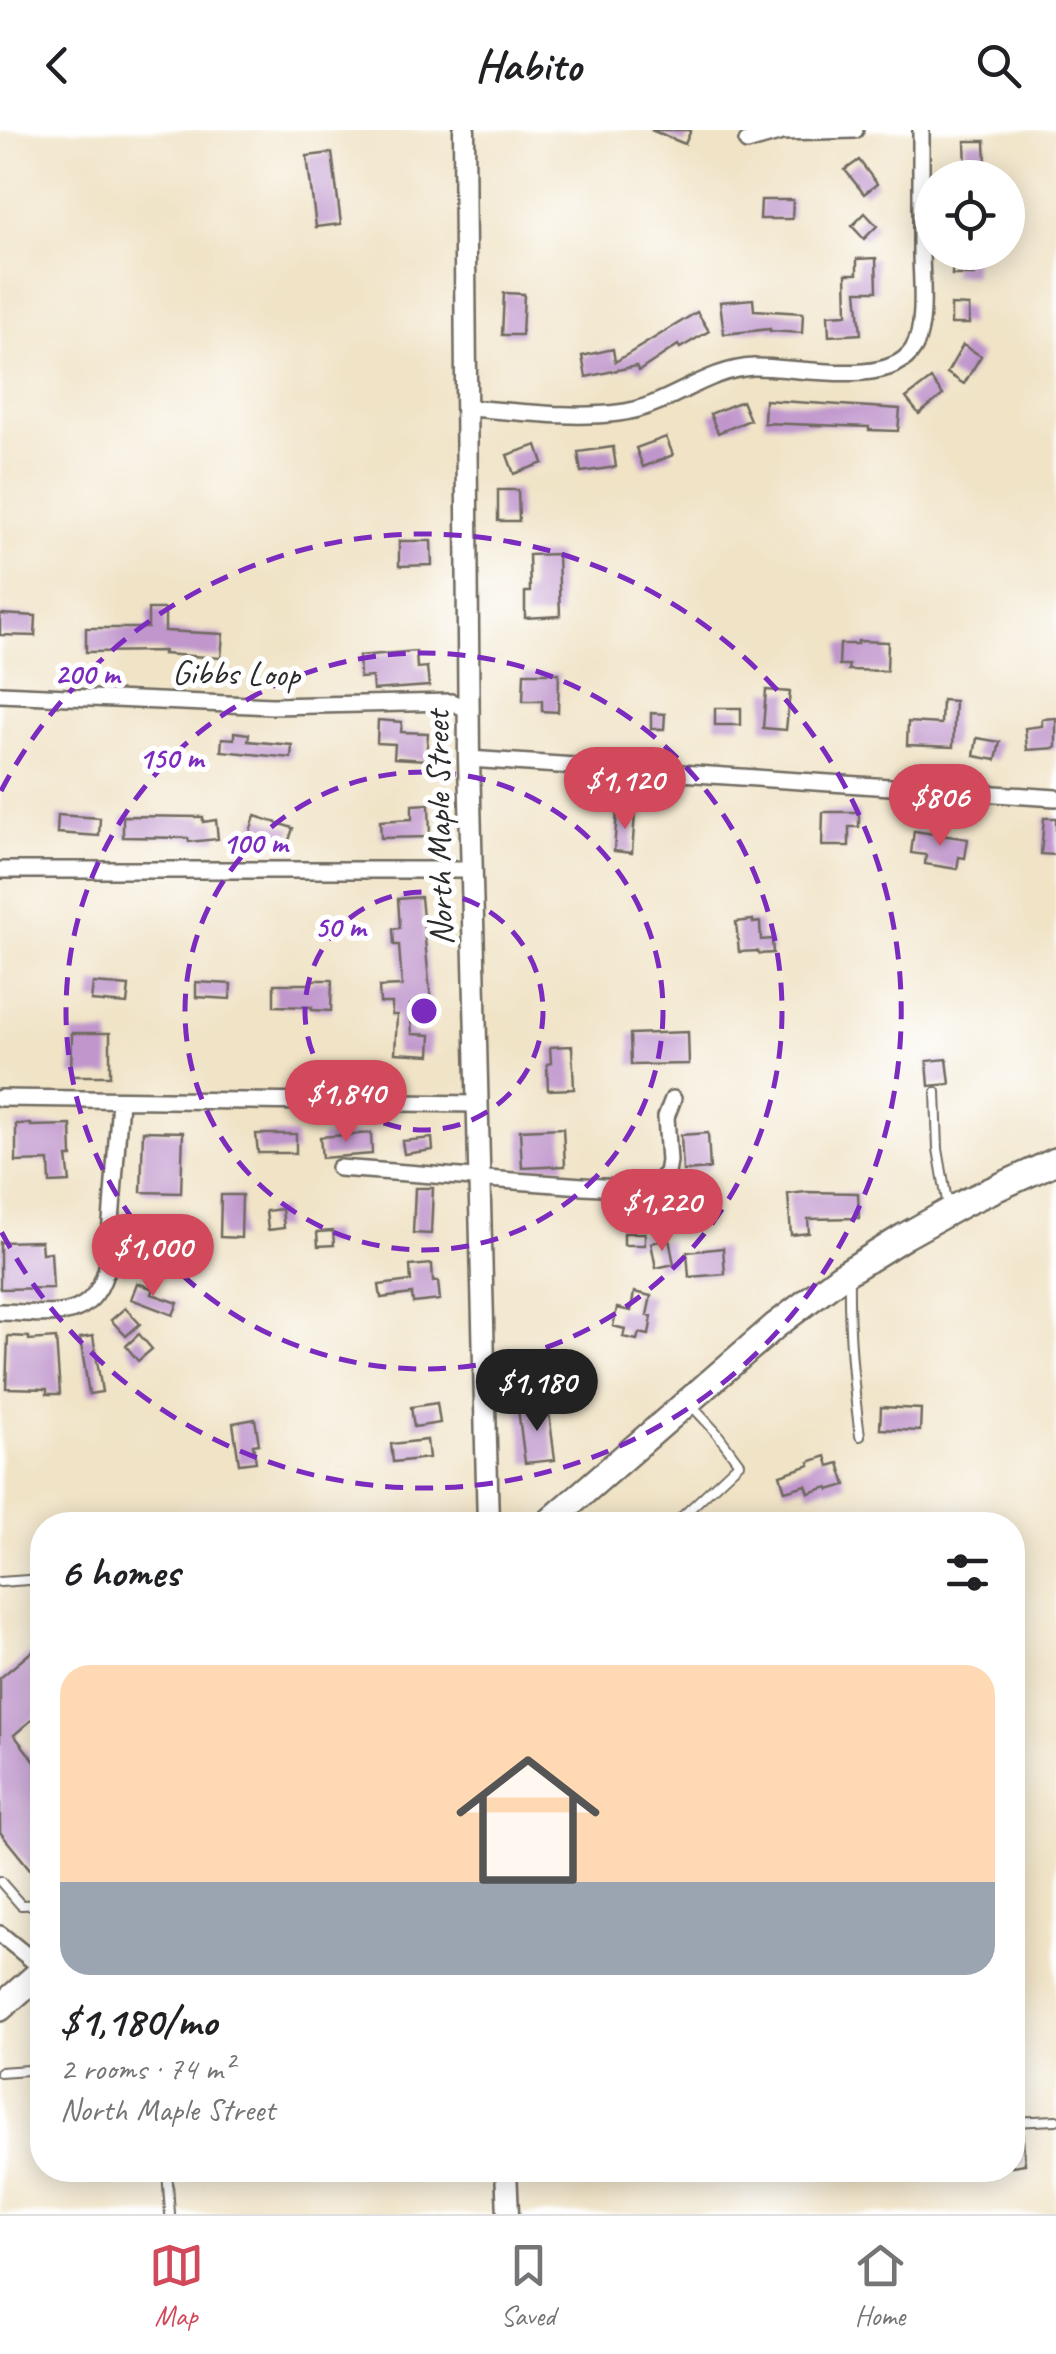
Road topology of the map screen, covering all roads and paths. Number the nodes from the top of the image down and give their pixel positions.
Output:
1 (464, 130) edge
2 (855, 130) edge
3 (920, 130) edge
4 (747, 142) dead end
5 (467, 408) junction
6 (0, 694) edge
7 (470, 710) junction
8 (469, 759) junction
9 (1056, 798) edge
10 (0, 870) edge
11 (472, 870) junction
12 (936, 1092) dead end
13 (0, 1098) edge
14 (673, 1099) dead end
15 (120, 1100) junction
16 (476, 1104) junction
17 (1056, 1162) edge
18 (339, 1168) dead end
19 (479, 1179) junction
20 (948, 1212) junction
21 (849, 1272) junction
22 (0, 1312) edge
23 (688, 1402) junction
24 (860, 1436) dead end
25 (488, 1512) edge
26 (561, 1512) edge
27 (689, 1512) edge
28 (30, 1580) edge
29 (0, 1582) edge
30 (0, 1881) edge
31 (30, 1905) edge
32 (0, 1934) edge
33 (30, 1960) edge
34 (30, 1981) edge
35 (0, 2008) edge
36 (30, 2070) edge
37 (0, 2072) edge
38 (1056, 2120) edge
39 (1025, 2121) edge
40 (168, 2182) edge
41 (507, 2182) edge
42 (170, 2214) edge
43 (508, 2214) edge

1 - 5 street, North Maple Street
2 - 4 street
3 - 5 street
5 - 7 street, North Maple Street
6 - 7 street, Gibbs Loop
7 - 8 street, North Maple Street
8 - 9 street
8 - 11 street, North Maple Street
10 - 11 street
11 - 16 street, North Maple Street
12 - 20 lane
13 - 15 street
14 - 19 street
15 - 16 street
15 - 22 street
16 - 19 street, North Maple Street
17 - 20 main road
18 - 19 street
19 - 25 street, North Maple Street
20 - 21 main road
21 - 23 main road
21 - 24 lane
23 - 26 main road
23 - 27 lane
28 - 29 lane
30 - 31 lane
32 - 33 street
34 - 35 main road
36 - 37 lane
38 - 39 lane
40 - 42 lane
41 - 43 street

